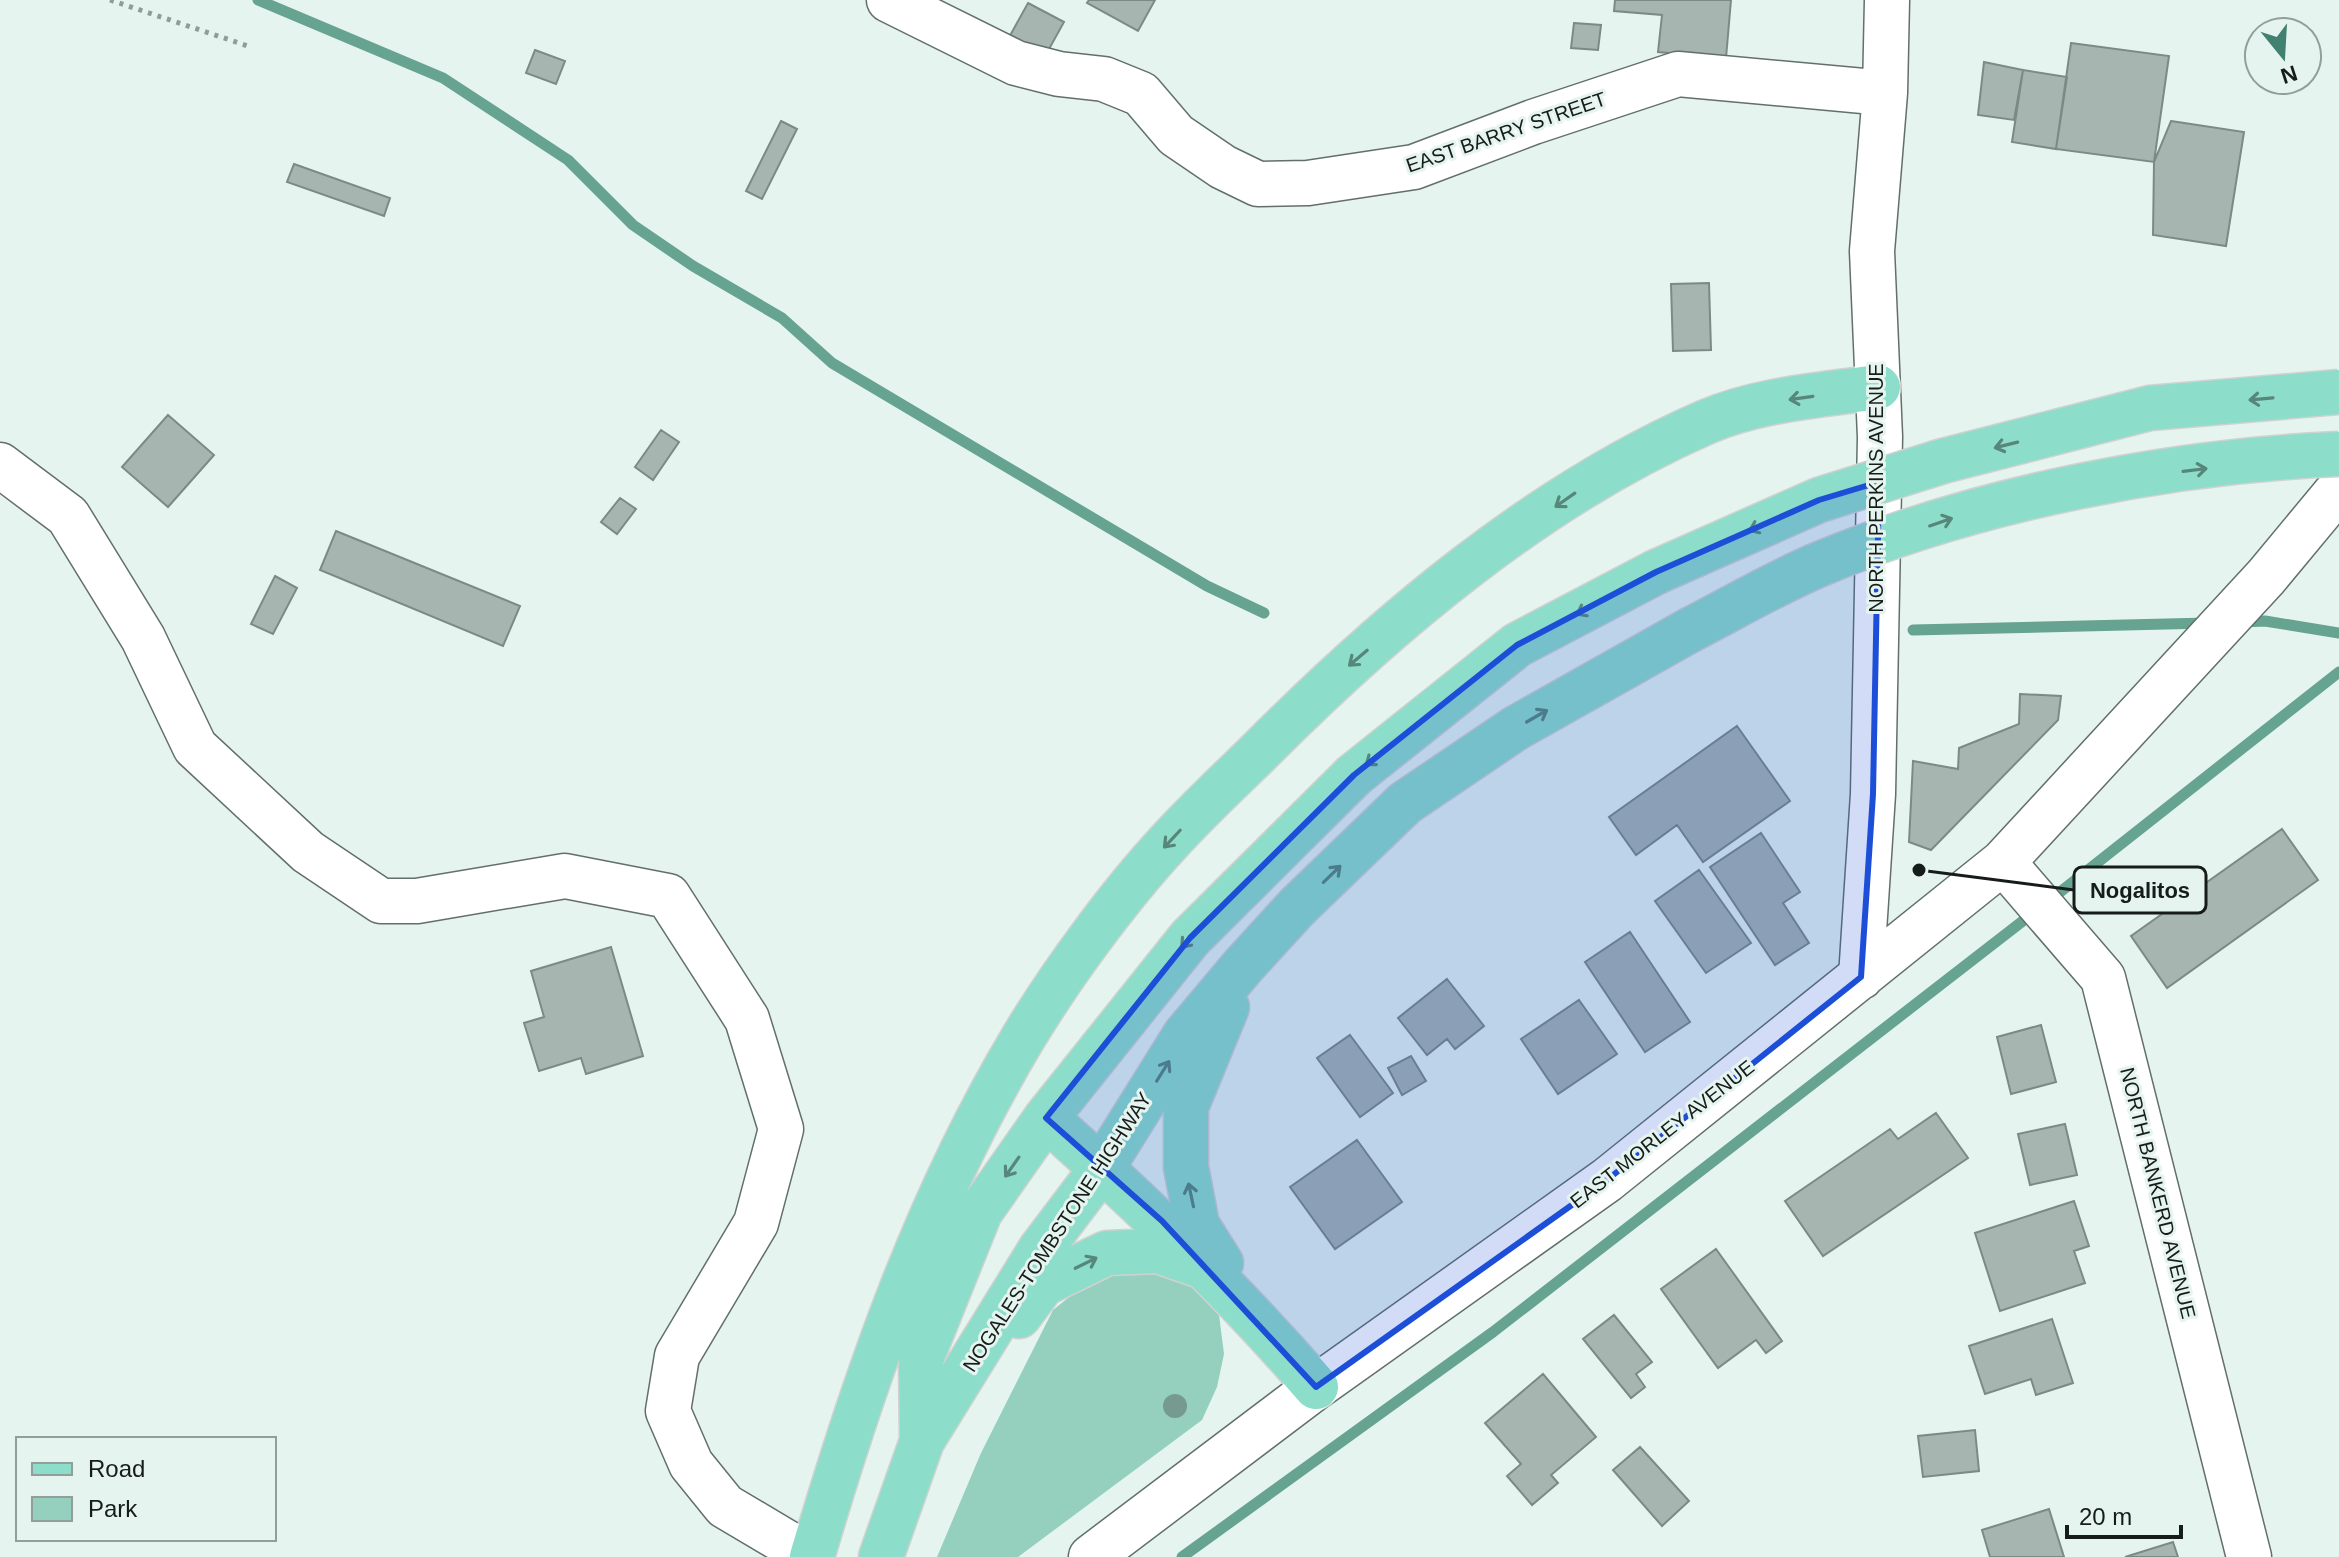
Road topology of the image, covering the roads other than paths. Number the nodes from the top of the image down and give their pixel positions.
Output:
1 (889, 0) edge
2 (1887, 0) edge
3 (1885, 93) junction
4 (1878, 387) junction
5 (2339, 392) edge
6 (2339, 454) edge
7 (0, 465) edge
8 (2339, 489) edge
9 (2003, 862) junction
10 (1243, 966) junction
11 (1861, 977) junction
12 (1046, 1118) junction
13 (1102, 1168) junction
14 (1209, 1268) junction
15 (1252, 1312) junction
16 (1316, 1387) junction
17 (922, 1441) junction
18 (811, 1557) edge
19 (881, 1557) edge
20 (1091, 1557) edge
21 (2249, 1557) edge

1 - 3 street, EAST BARRY STREET
2 - 3 street, NORTH PERKINS AVENUE
3 - 4 street, NORTH PERKINS AVENUE
4 - 11 street, NORTH PERKINS AVENUE
4 -> 18 main road
5 -> 12 main road, bridge
10 -> 6 main road, NOGALES-TOMBSTONE HIGHWAY, bridge
7 - 18 street
8 - 9 street, EAST MORLEY AVENUE
9 - 11 street, EAST MORLEY AVENUE
9 - 21 street, NORTH BANKERD AVENUE
13 -> 10 main road, NOGALES-TOMBSTONE HIGHWAY
15 -> 10 main road
11 - 16 street, EAST MORLEY AVENUE
12 - 13 main road
12 -> 17 main road
13 - 14 main road
13 - 17 main road, NOGALES-TOMBSTONE HIGHWAY
14 - 15 main road
17 -> 14 main road
15 - 16 main road
16 - 20 street, EAST MORLEY AVENUE
17 - 19 main road

